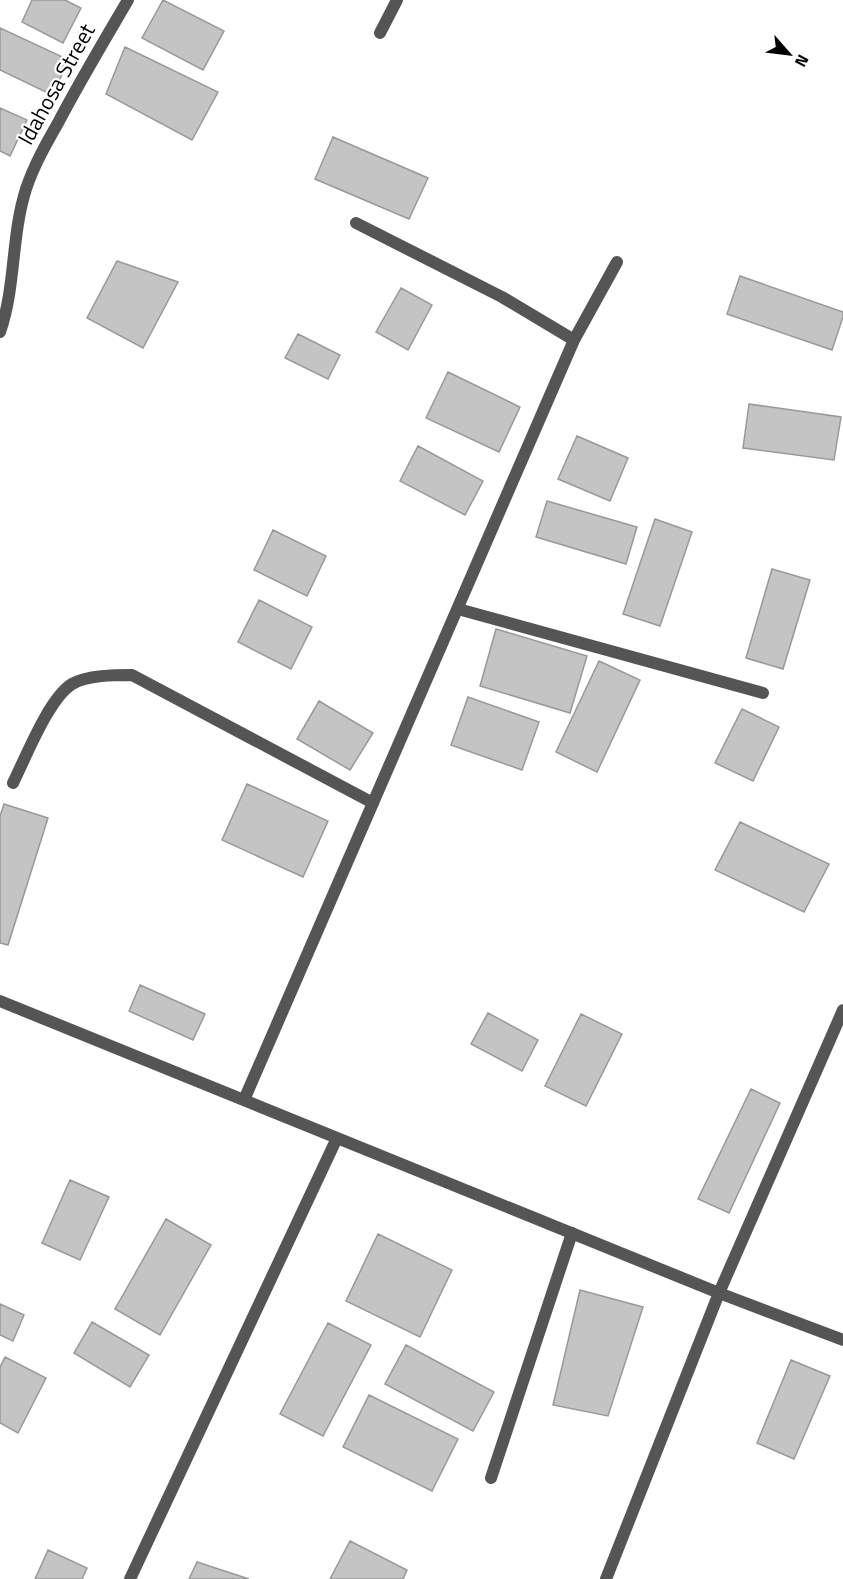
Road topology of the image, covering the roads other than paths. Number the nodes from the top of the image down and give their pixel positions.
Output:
1 (128, 0) edge
2 (397, 0) edge
3 (380, 33) dead end
4 (356, 223) dead end
5 (617, 262) dead end
6 (0, 332) edge
7 (574, 340) junction
8 (458, 609) junction
9 (763, 693) dead end
10 (14, 783) dead end
11 (373, 803) junction
12 (0, 1001) edge
13 (843, 1010) edge
14 (244, 1100) junction
15 (337, 1138) junction
16 (572, 1233) junction
17 (719, 1293) junction
18 (843, 1340) edge
19 (491, 1478) dead end
20 (130, 1579) edge
21 (606, 1579) edge

1 - 6 street, Idahosa Street
2 - 3 street
4 - 7 street
5 - 7 street
7 - 8 street
8 - 9 street
8 - 11 street
10 - 11 street
11 - 14 street
12 - 14 street
13 - 17 street
14 - 15 street
15 - 16 street
15 - 20 street
16 - 17 street
16 - 19 street
17 - 18 street
17 - 21 street

